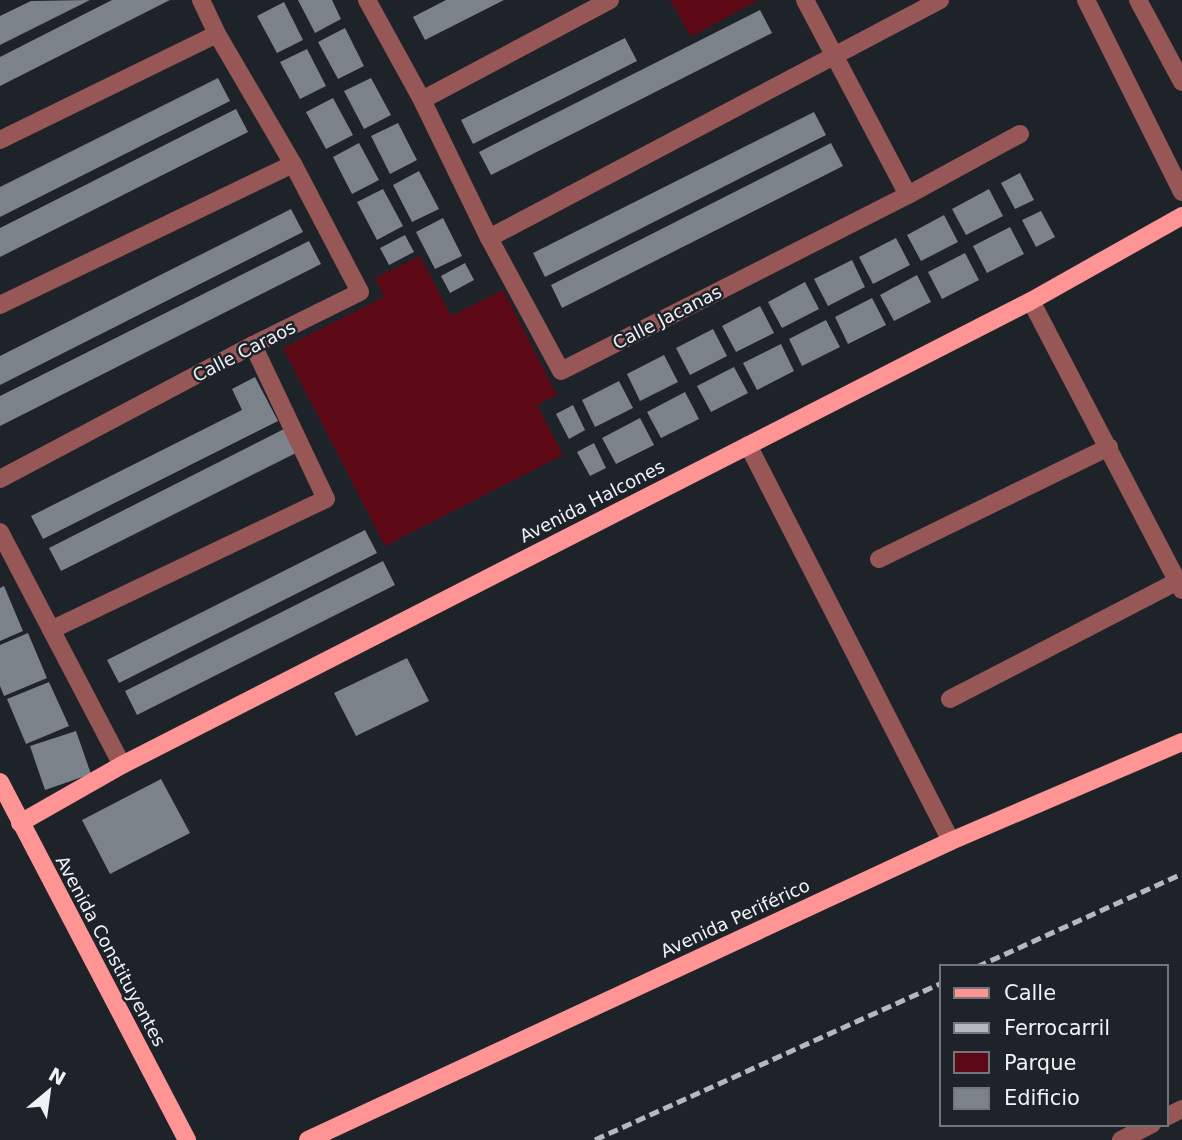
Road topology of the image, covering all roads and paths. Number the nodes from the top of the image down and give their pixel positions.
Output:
1 (201, 0) edge
2 (367, 0) edge
3 (610, 0) edge
4 (805, 0) edge
5 (940, 0) edge
6 (1086, 0) edge
7 (1138, 0) edge
8 (218, 34) junction
9 (835, 56) junction
10 (1182, 82) edge
11 (422, 100) junction
12 (1020, 134) dead end
13 (0, 140) edge
14 (293, 164) junction
15 (1182, 192) edge
16 (908, 195) junction
17 (1182, 216) edge
18 (489, 239) junction
19 (1031, 301) junction
20 (0, 305) edge
21 (253, 345) junction
22 (748, 445) junction
23 (1109, 447) junction
24 (0, 479) edge
25 (0, 533) edge
26 (880, 559) dead end
27 (1180, 586) edge
28 (53, 629) junction
29 (950, 699) dead end
30 (1182, 742) edge
31 (122, 765) junction
32 (0, 782) edge
33 (20, 823) junction
34 (951, 841) junction
35 (1148, 1126) edge
36 (187, 1140) edge
37 (308, 1140) edge
38 (1121, 1140) edge

1 - 8 street, Calle Caraos
2 - 11 street, Calle Jacanas
3 - 11 street
4 - 9 street
5 - 9 street
6 - 15 street
7 - 10 street
8 - 13 street
8 - 14 street, Calle Caraos
9 - 16 street
9 - 18 street
11 - 18 street, Calle Jacanas
12 - 16 street, Calle Jacanas
14 - 20 street
14 - 21 street, Calle Caraos
16 - 18 street, Calle Jacanas
17 - 19 main road, Avenida Halcones
19 - 22 main road, Avenida Halcones
19 - 23 street
21 - 24 street, Calle Caraos
21 - 28 street
22 - 31 main road, Avenida Halcones
22 - 34 street
23 - 26 street
23 - 27 street
25 - 28 street
27 - 29 street
28 - 31 street
30 - 34 main road, Avenida Periférico
31 - 33 main road, Avenida Halcones
32 - 33 main road, Avenida Constituyentes
33 - 36 main road, Avenida Constituyentes
34 - 37 main road, Avenida Periférico
35 - 38 street

